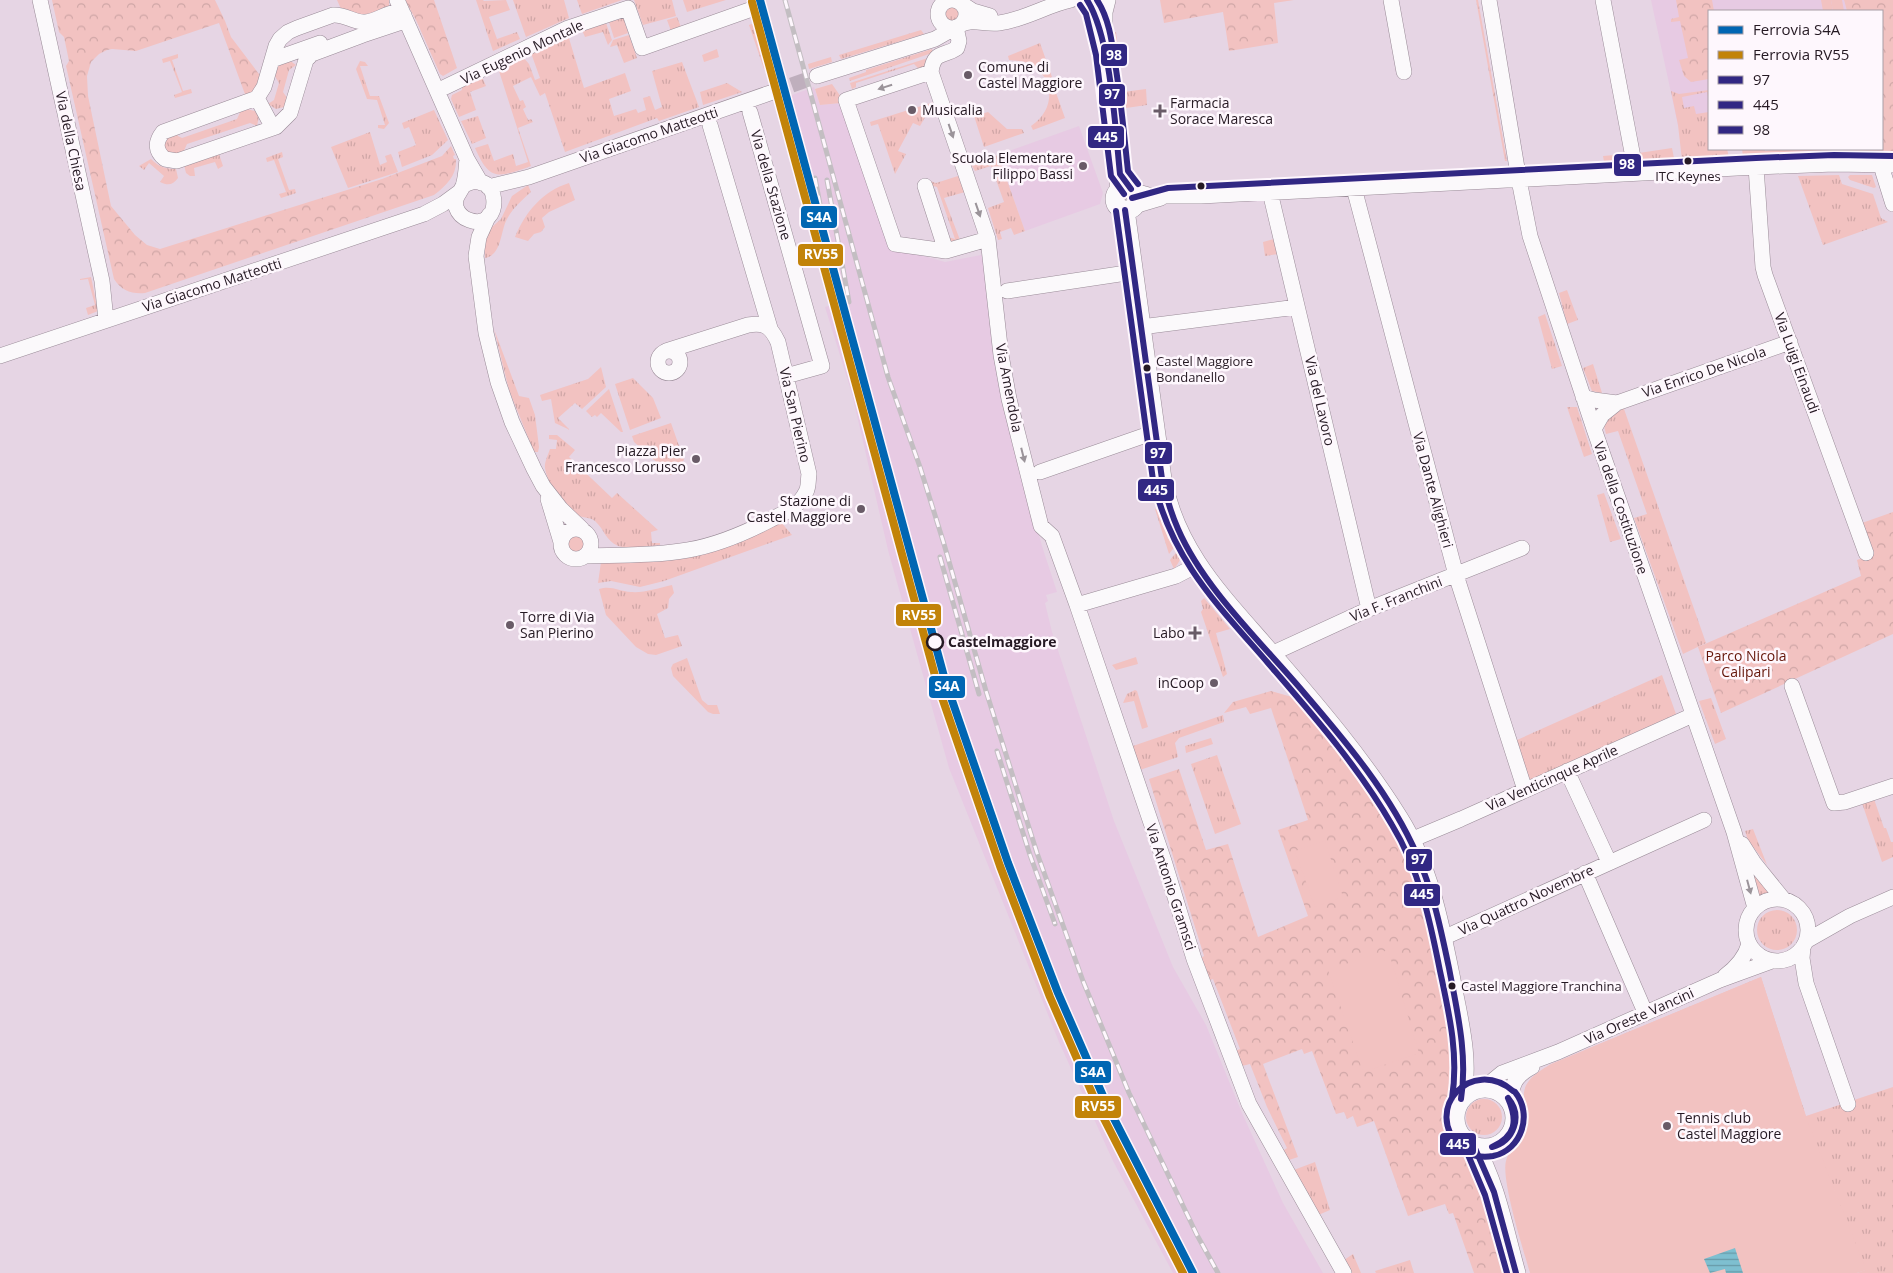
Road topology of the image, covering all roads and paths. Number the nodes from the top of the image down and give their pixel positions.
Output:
1 (40, 0) edge
2 (397, 0) edge
3 (1049, 0) edge
4 (1092, 0) edge
5 (1391, 0) edge
6 (1489, 0) edge
7 (1603, 0) edge
8 (953, 1) edge
9 (752, 9) dead end
10 (404, 15) junction
11 (939, 18) junction
12 (369, 22) junction
13 (958, 26) junction
14 (907, 48) junction
15 (277, 58) junction
16 (303, 69) junction
17 (932, 72) junction
18 (1404, 72) dead end
19 (817, 76) tunnel mouth
20 (437, 91) junction
21 (770, 93) tunnel mouth
22 (257, 98) junction
23 (750, 112) dead end
24 (710, 125) dead end
25 (272, 128) junction
26 (467, 159) junction
27 (1888, 165) edge
28 (1756, 167) junction
29 (1636, 173) junction
30 (529, 177) junction
31 (1518, 180) junction
32 (485, 185) junction
33 (925, 186) dead end
34 (1354, 188) junction
35 (460, 190) junction
36 (1270, 192) junction
37 (1127, 194) junction
38 (1893, 204) edge
39 (492, 210) junction
40 (424, 214) junction
41 (463, 216) junction
42 (988, 240) junction
43 (946, 250) junction
44 (476, 256) junction
45 (1133, 272) junction
46 (102, 281) junction
47 (1007, 291) dead end
48 (1297, 307) junction
49 (125, 314) junction
50 (106, 320) junction
51 (1141, 327) junction
52 (770, 328) junction
53 (719, 335) junction
54 (1790, 342) junction
55 (0, 356) edge
56 (786, 376) junction
57 (1583, 396) junction
58 (1617, 403) junction
59 (1594, 429) junction
60 (1156, 433) junction
61 (1040, 472) dead end
62 (543, 486) junction
63 (585, 531) junction
64 (561, 542) junction
65 (1522, 548) dead end
66 (1866, 553) dead end
67 (631, 555) junction
68 (585, 556) junction
69 (1197, 565) junction
70 (1456, 575) junction
71 (1077, 605) junction
72 (1370, 609) junction
73 (1271, 654) junction
74 (1792, 686) dead end
75 (1693, 714) junction
76 (1567, 771) junction
77 (1893, 786) edge
78 (1525, 790) junction
79 (1704, 820) dead end
80 (1734, 832) junction
81 (1411, 840) junction
82 (1609, 862) junction
83 (1585, 873) junction
84 (1893, 897) edge
85 (1784, 900) junction
86 (1755, 908) junction
87 (1804, 915) junction
88 (1850, 916) junction
89 (1443, 938) junction
90 (1749, 944) junction
91 (1805, 944) junction
92 (1775, 961) junction
93 (1720, 980) junction
94 (1806, 983) junction
95 (1645, 1012) junction
96 (1558, 1052) junction
97 (1464, 1057) junction
98 (1482, 1087) junction
99 (1461, 1099) junction
100 (1512, 1103) junction
101 (1848, 1104) dead end
102 (1501, 1144) junction
103 (1474, 1146) junction
104 (1494, 1195) junction
105 (1344, 1273) edge
106 (1516, 1273) edge

1 - 46 street, Via della Chiesa
2 - 10 street
3 - 8 street
4 - 13 street
4 - 37 main road
5 - 18 street
6 - 31 street, Via della Costituzione
7 - 29 street
8 - 11 street
8 - 13 street
9 - 20 street, Via Eugenio Montale
10 - 12 street
10 - 16 street
10 - 20 street
11 - 13 street
11 - 14 street
12 - 15 street
12 - 15 street
13 - 14 street
13 - 17 street
14 - 19 street
15 - 16 street
15 - 22 street
16 - 25 street
17 -> 42 street, Via Amendola
17 -> 43 street
20 - 26 street
21 - 30 street, Via Giacomo Matteotti
22 - 25 street
22 - 25 street
23 - 56 street, Via della Stazione
24 - 52 street, Via San Pierino
26 - 32 street
26 - 35 street
27 - 28 street
27 - 38 street
28 - 29 street
28 - 54 street, Via Luigi Einaudi
29 - 31 street
30 - 32 street, Via Giacomo Matteotti
30 - 39 street, Via Giacomo Matteotti
31 - 34 street
31 - 57 street, Via della Costituzione
32 - 35 street
32 - 39 street
33 - 43 street
34 - 36 street
34 - 70 street, Via Dante Alighieri
35 - 40 street, Via Giacomo Matteotti
35 - 41 street
36 - 37 street
36 - 48 street, Via del Lavoro
37 - 45 main road
39 - 41 street
39 - 44 street, Via Giacomo Matteotti
40 - 41 street, Via Giacomo Matteotti
40 - 49 street, Via Giacomo Matteotti
41 - 44 street
42 - 43 street
42 -> 71 street, Via Amendola
44 - 62 street
45 - 47 street
45 - 51 main road
46 - 49 street, Via della Chiesa
46 - 50 street, Via della Chiesa
48 - 51 street
48 - 72 street, Via del Lavoro
49 - 50 street, Via Giacomo Matteotti
50 - 55 street, Via Giacomo Matteotti
51 - 60 main road
52 - 53 street
52 - 56 street, Via San Pierino
53 - 53 street
54 - 58 street, Via Enrico De Nicola
54 - 66 street, Via Luigi Einaudi
56 - 67 street, Via San Pierino
57 - 58 street, Via Enrico De Nicola
57 - 59 street, Via della Costituzione
58 - 59 street, Via Enrico De Nicola
59 - 75 street, Via della Costituzione
60 - 61 street
60 - 69 main road
62 - 63 street, Via San Pierino
62 - 64 street
63 - 64 street
63 - 67 street, Via San Pierino
63 - 68 street
64 - 68 street, Via San Pierino
65 - 70 street, Via F. Franchini
67 - 68 street, Via San Pierino
69 - 71 street
69 - 73 main road
70 - 72 street, Via F. Franchini
70 - 78 street, Via Dante Alighieri
71 - 105 street, Via Antonio Gramsci
72 - 73 street, Via F. Franchini
73 - 81 main road
74 - 77 street
75 - 76 street, Via Venticinque Aprile
75 - 80 street, Via della Costituzione
76 - 78 street, Via Venticinque Aprile
76 - 82 street, Via Quattro Novembre
78 - 81 street, Via Venticinque Aprile
79 - 82 street, Via Quattro Novembre
80 - 85 street, Via della Costituzione
80 -> 86 street, Via della Costituzione
81 - 89 main road
82 - 83 street, Via Quattro Novembre
83 - 89 street, Via Quattro Novembre
83 - 95 street
84 - 88 street
85 - 86 street
85 - 87 street
86 - 90 street
87 - 88 street
87 - 91 street
88 - 91 street
89 - 97 main road
90 - 92 street
90 - 93 street, Via Oreste Vancini
91 - 92 street
91 - 94 street
92 - 93 street, Via Oreste Vancini
92 - 94 street
93 - 95 street, Via Oreste Vancini
94 - 101 street
95 - 96 street, Via Oreste Vancini
96 - 98 street, Via Oreste Vancini
96 - 100 street, Via Oreste Vancini
97 - 98 main road
97 - 99 main road
98 - 99 main road
98 - 100 main road
99 - 103 main road
100 - 102 main road
102 - 103 main road
102 - 104 main road
103 - 104 main road
104 - 106 main road

